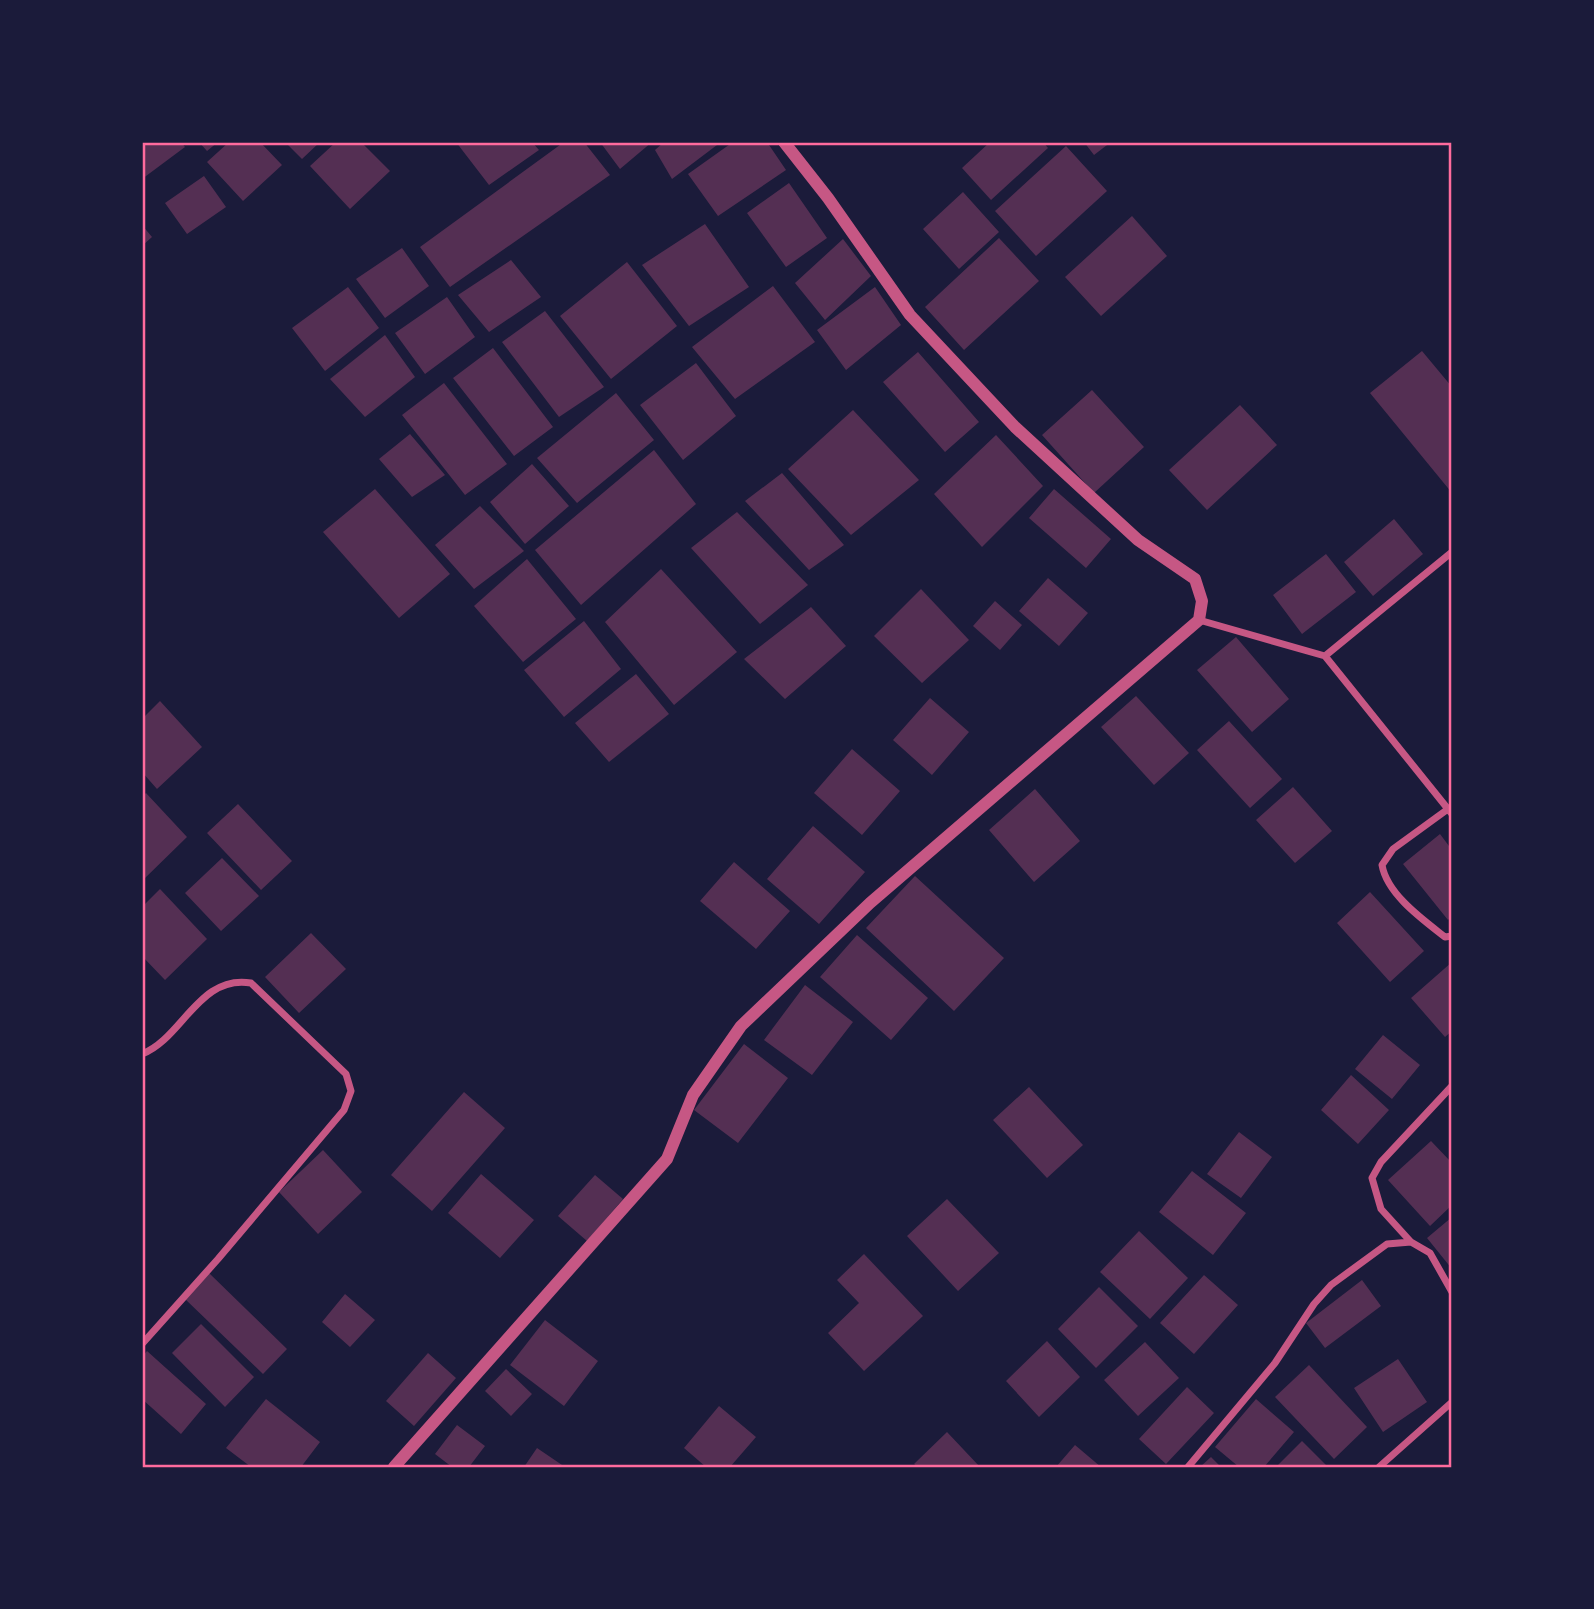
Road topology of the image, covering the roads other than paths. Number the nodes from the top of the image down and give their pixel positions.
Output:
1 (784, 142) edge
2 (1452, 552) edge
3 (1199, 620) junction
4 (1325, 656) junction
5 (1450, 812) edge
6 (1452, 936) edge
7 (142, 1054) edge
8 (1452, 1086) edge
9 (1410, 1242) junction
10 (1452, 1292) edge
11 (142, 1344) edge
12 (1452, 1402) edge
13 (394, 1467) edge
14 (1188, 1467) edge
15 (1379, 1467) edge

1 - 3 street
2 - 4 street
3 - 4 street
3 - 13 street
4 - 5 street
5 - 6 street
7 - 11 street
8 - 9 street
9 - 10 street
9 - 14 street
12 - 15 street

